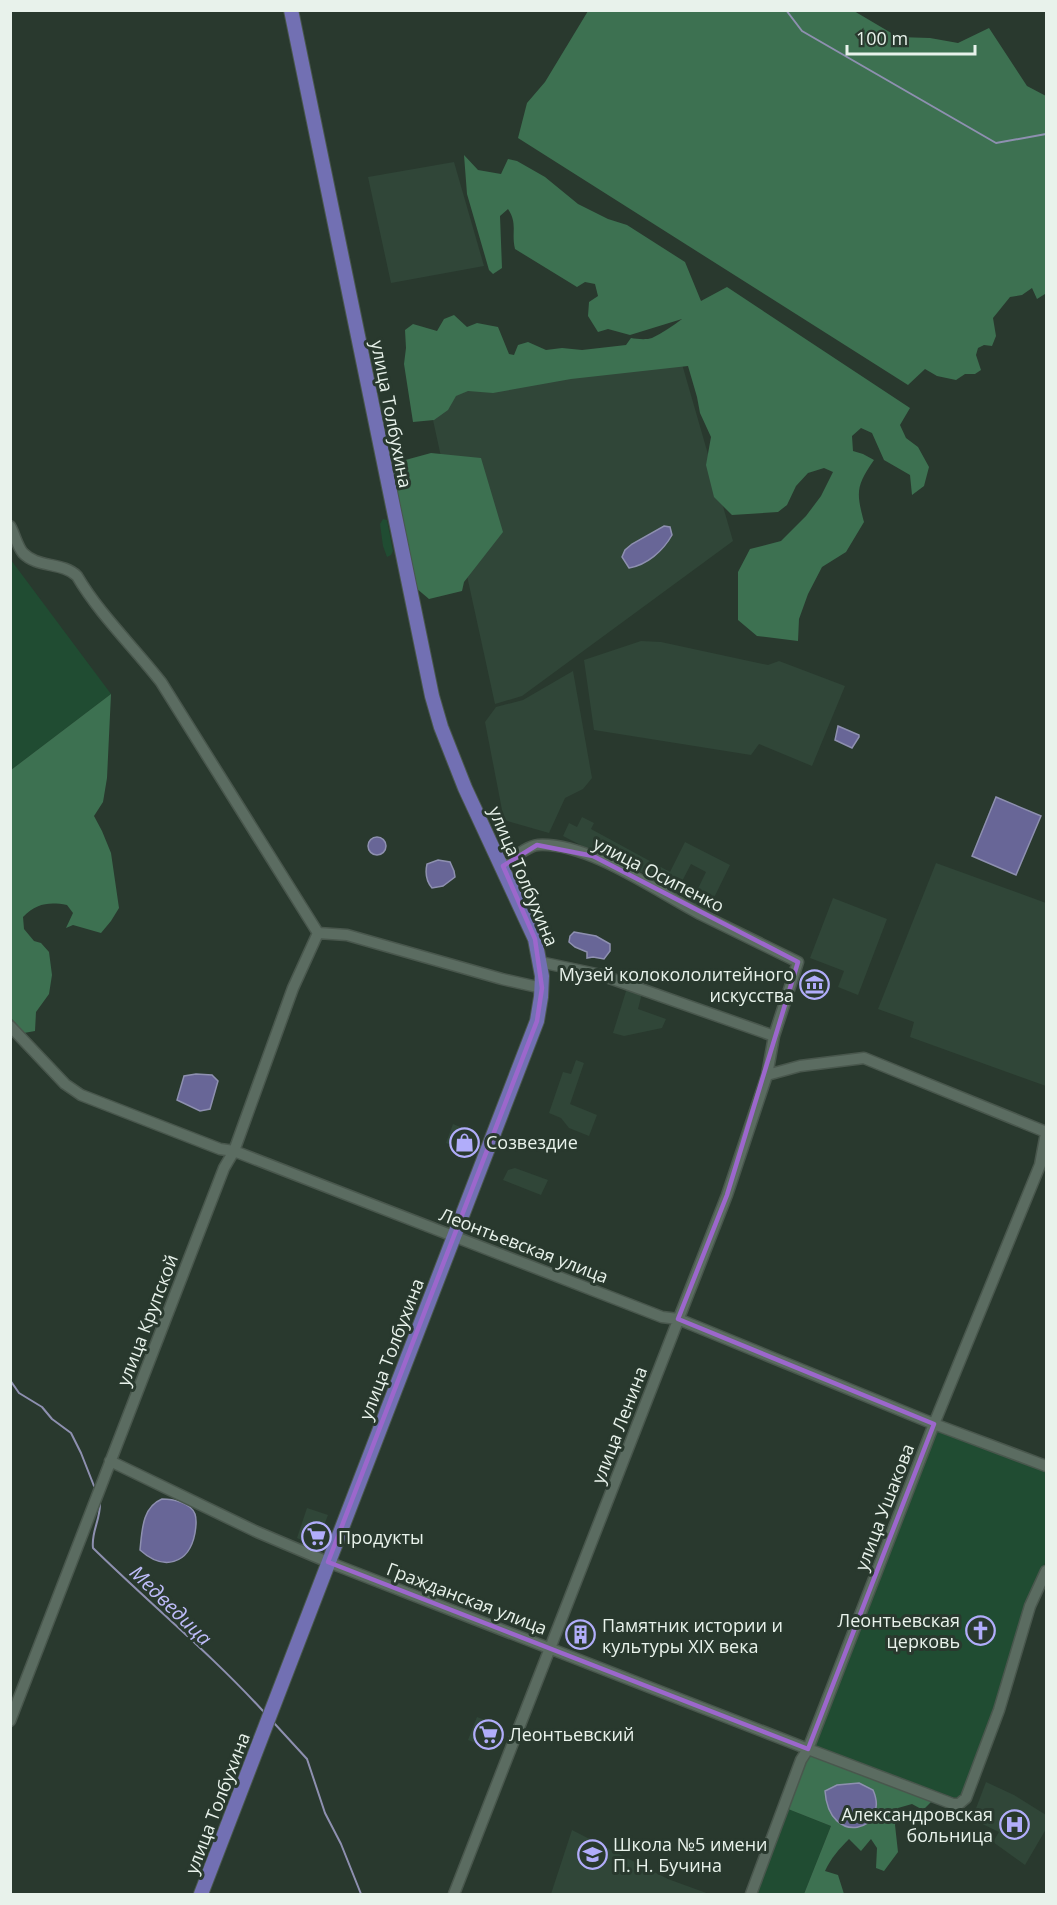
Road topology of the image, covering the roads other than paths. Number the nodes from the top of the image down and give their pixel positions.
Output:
1 (291, 10) edge
2 (10, 526) edge
3 (503, 866) junction
4 (318, 933) junction
5 (540, 962) junction
6 (798, 962) joint
7 (542, 988) junction
8 (10, 1026) edge
9 (774, 1036) junction
10 (767, 1075) junction
11 (1047, 1132) edge
12 (234, 1151) junction
13 (1043, 1166) edge
14 (454, 1237) junction
15 (678, 1319) junction
16 (934, 1424) junction
17 (110, 1461) junction
18 (1047, 1466) edge
19 (328, 1562) junction
20 (1047, 1571) edge
21 (551, 1647) junction
22 (10, 1721) edge
23 (808, 1749) junction
24 (201, 1894) edge
25 (454, 1894) edge
26 (751, 1894) edge

1 - 3 main road, улица Толбухина
2 - 4 street
3 - 5 main road, улица Толбухина
3 - 6 street, улица Осипенко
4 - 7 street
4 - 12 street, улица Крупской
5 - 7 main road, улица Толбухина
5 - 9 street
6 - 9 street, улица Ленина
7 - 14 main road, улица Толбухина
8 - 12 street, Леонтьевская улица
9 - 10 street, улица Ленина
10 - 11 street
10 - 15 street, улица Ленина
11 - 13 street, улица Ушакова
12 - 14 street, Леонтьевская улица
12 - 17 street, улица Крупской
13 - 16 street, улица Ушакова
14 - 15 street, Леонтьевская улица
14 - 19 main road, улица Толбухина
15 - 16 street, Леонтьевская улица
15 - 21 street, улица Ленина
16 - 18 street, Леонтьевская улица
16 - 23 street, улица Ушакова
17 - 19 street, Гражданская улица
17 - 22 street, улица Крупской
19 - 21 street, Гражданская улица
19 - 24 main road, улица Толбухина
20 - 23 street, Гражданская улица
21 - 23 street, Гражданская улица
21 - 25 street, улица Ленина
23 - 26 street, улица Ушакова

